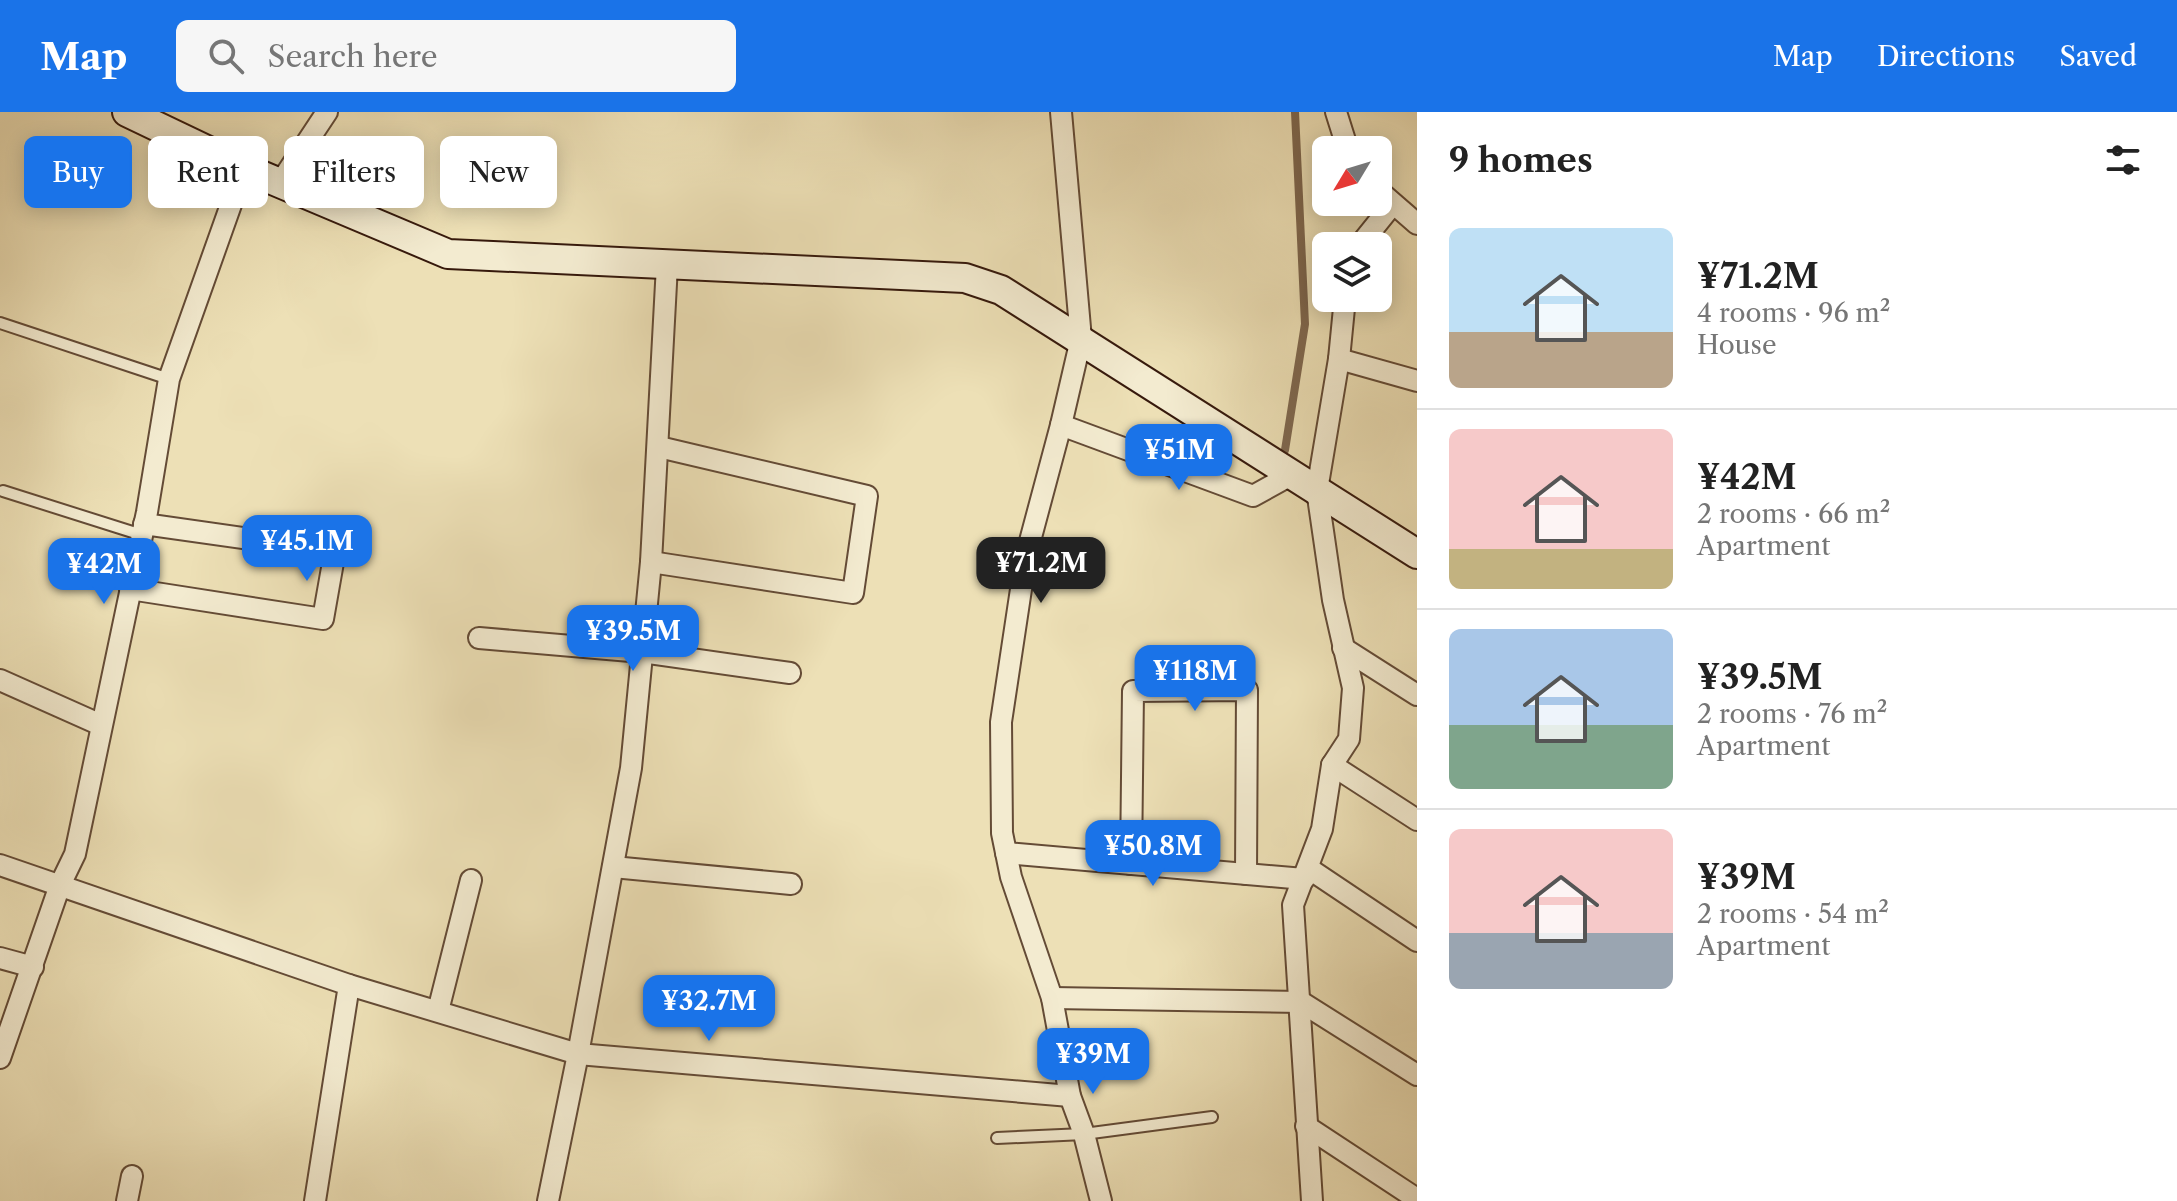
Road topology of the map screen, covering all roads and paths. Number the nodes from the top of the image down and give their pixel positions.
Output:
1 (127, 112) edge
2 (327, 112) edge
3 (1061, 112) edge
4 (1336, 112) edge
5 (177, 136) edge
6 (1344, 136) edge
7 (268, 178) edge
8 (280, 183) junction
9 (1392, 204) edge
10 (230, 208) edge
11 (1417, 224) edge
12 (667, 265) junction
13 (1344, 312) edge
14 (0, 323) edge
15 (1081, 339) junction
16 (1339, 359) junction
17 (169, 379) junction
18 (1417, 381) edge
19 (1061, 425) junction
20 (659, 447) junction
21 (1291, 475) junction
22 (1317, 490) junction
23 (3, 491) dead end
24 (143, 530) junction
25 (1417, 554) edge
26 (651, 562) junction
27 (130, 589) junction
28 (479, 638) dead end
29 (1343, 648) junction
30 (642, 652) junction
31 (790, 673) dead end
32 (0, 680) edge
33 (1417, 695) edge
34 (101, 725) junction
35 (1332, 765) junction
36 (1417, 820) edge
37 (1006, 853) junction
38 (1131, 864) junction
39 (0, 865) edge
40 (613, 867) junction
41 (1246, 874) junction
42 (1306, 874) junction
43 (471, 880) dead end
44 (791, 884) dead end
45 (60, 885) junction
46 (1417, 941) edge
47 (0, 958) edge
48 (33, 967) junction
49 (349, 985) junction
50 (1052, 998) junction
51 (1301, 1002) junction
52 (438, 1011) junction
53 (578, 1054) junction
54 (0, 1058) edge
55 (1417, 1075) edge
56 (1070, 1096) junction
57 (1212, 1117) dead end
58 (1306, 1126) junction
59 (1084, 1134) junction
60 (997, 1138) dead end
61 (132, 1176) dead end
62 (1417, 1199) edge
63 (127, 1201) edge
64 (315, 1201) edge
65 (548, 1201) edge
66 (1101, 1201) edge
67 (1312, 1201) edge

1 - 5 street
2 - 8 street
3 - 15 street
4 - 6 street
7 - 8 street
8 - 12 street
9 - 11 street
10 - 17 street
12 - 15 street
12 - 20 street
13 - 16 street
14 - 17 lane
15 - 19 street
15 - 21 street
16 - 18 street
16 - 22 street
17 - 24 street
19 - 21 street
19 - 37 street
20 - 26 street
20 - 26 street
21 - 22 street
22 - 25 street
22 - 29 street
23 - 24 lane
24 - 27 street
24 - 27 street
26 - 30 street
27 - 34 street
28 - 30 street
29 - 33 street
29 - 35 street
30 - 31 street
30 - 40 street
32 - 34 street
34 - 45 street
35 - 36 street
35 - 42 street
37 - 38 street
37 - 50 street
38 - 41 street
38 - 41 street
39 - 45 street
40 - 44 street
40 - 53 street
41 - 42 street
42 - 46 street
42 - 51 street
43 - 52 street
45 - 48 street
45 - 49 street
47 - 48 street
48 - 54 street
49 - 52 street
49 - 64 street
50 - 51 street
50 - 56 street
51 - 55 street
51 - 58 street
52 - 53 street
53 - 56 street
53 - 65 street
56 - 59 street
57 - 59 lane
58 - 62 street
58 - 67 street
59 - 60 lane
59 - 66 street
61 - 63 street

